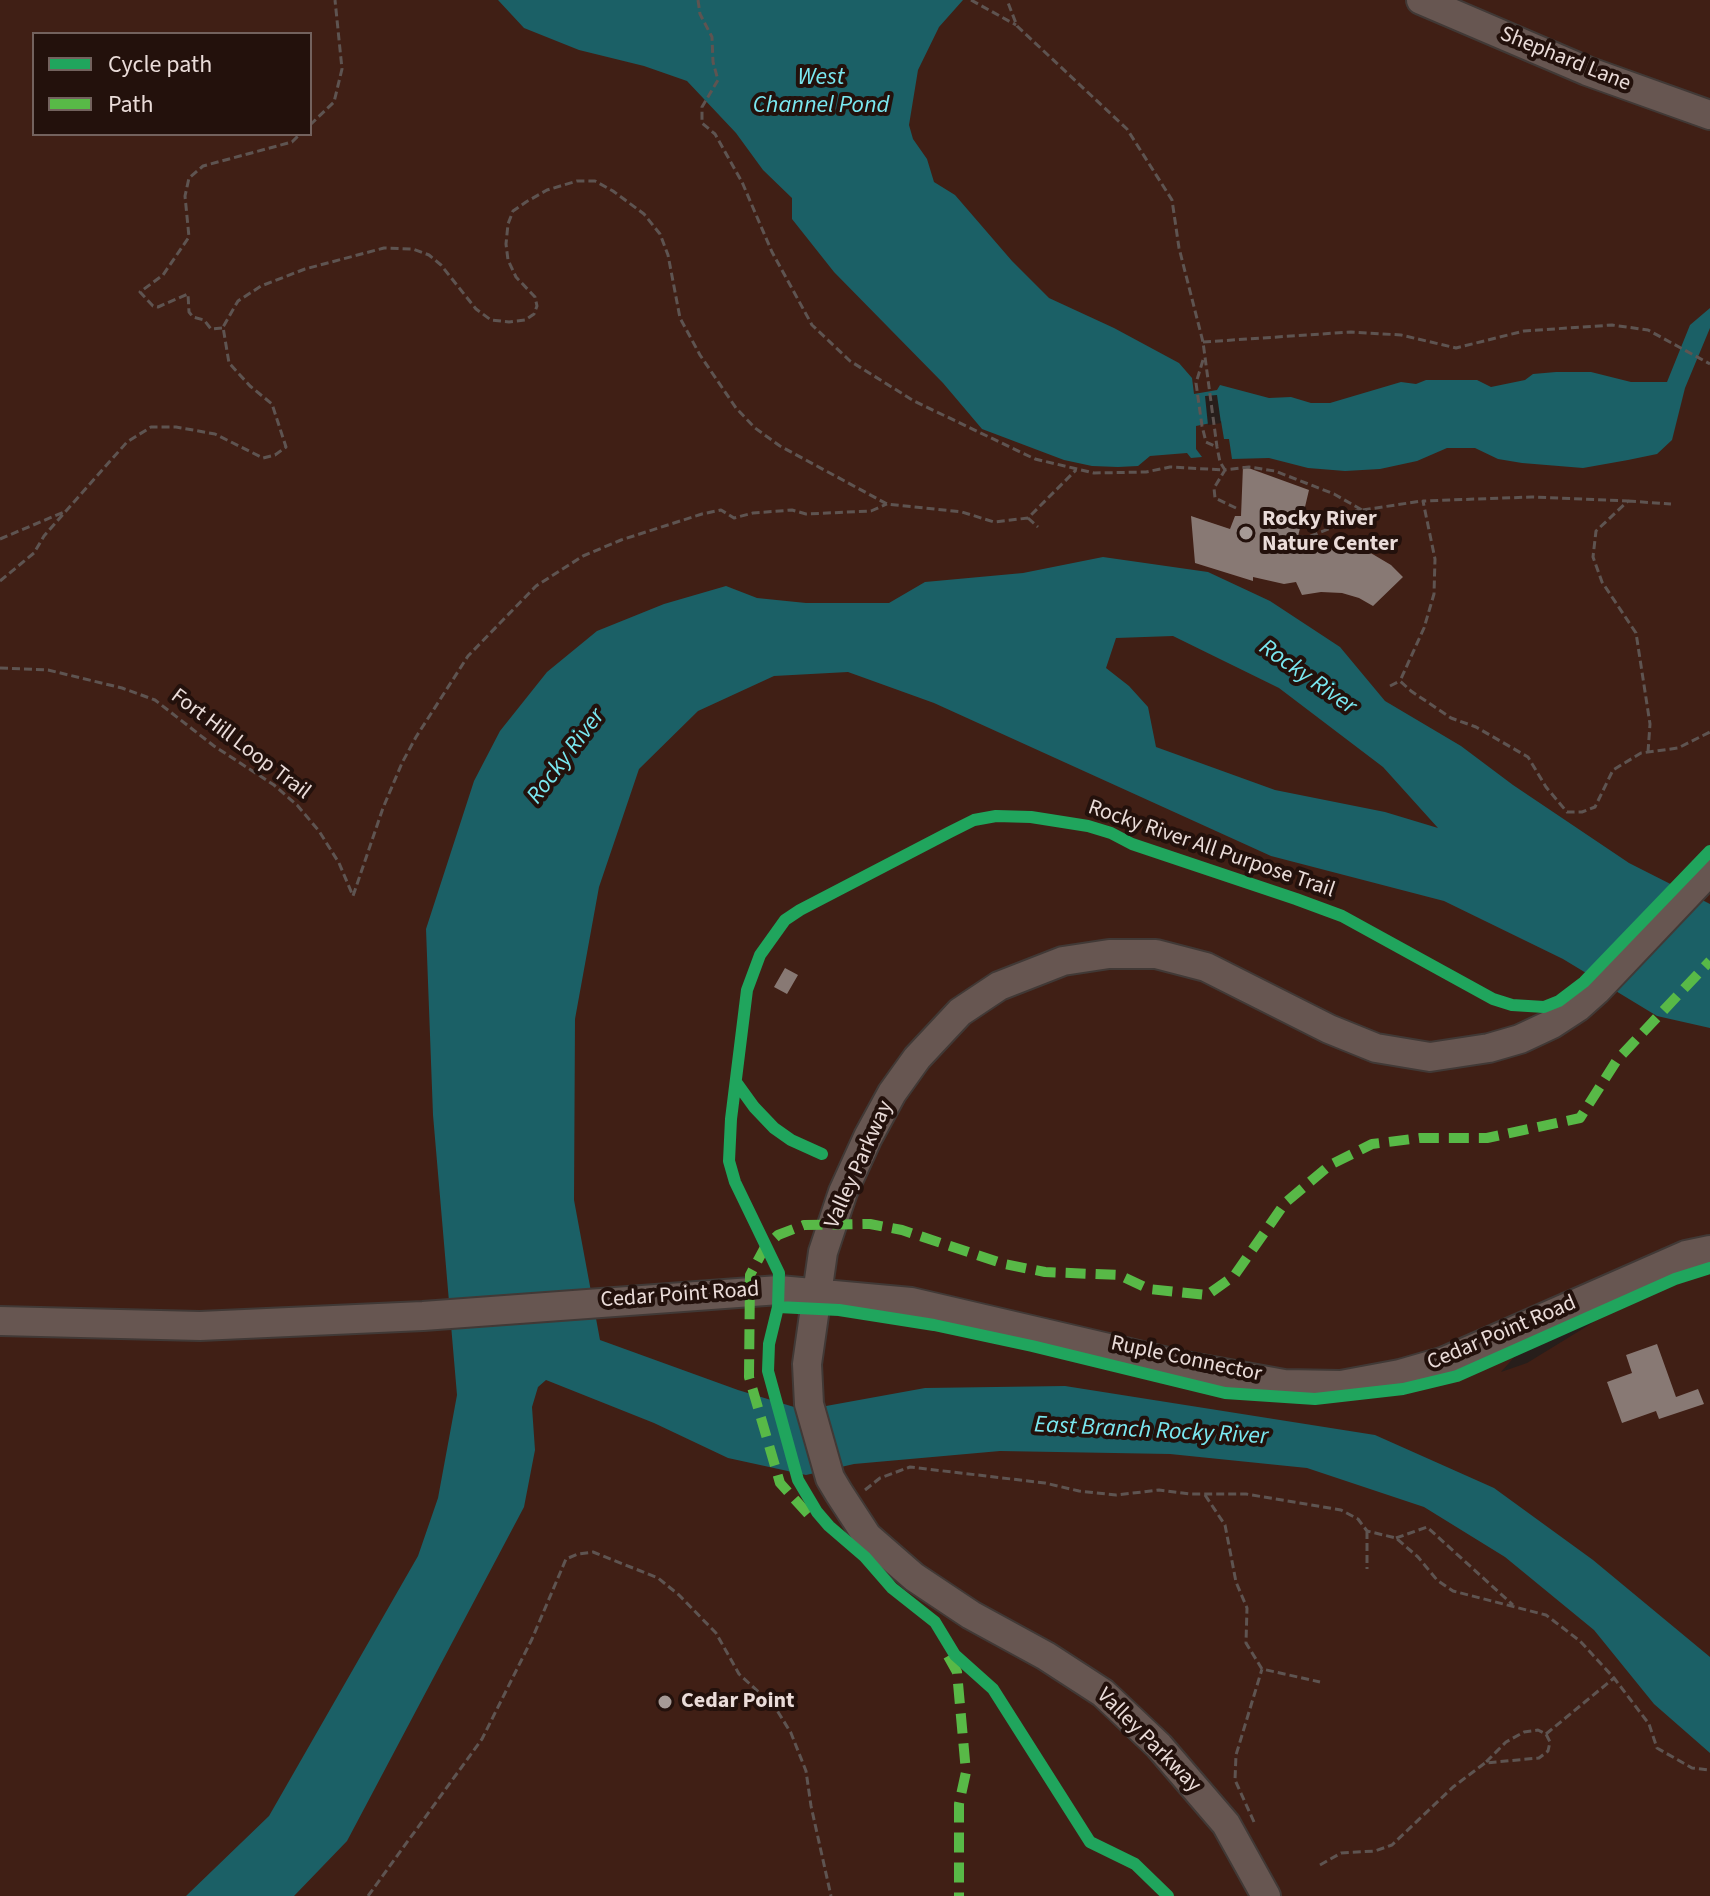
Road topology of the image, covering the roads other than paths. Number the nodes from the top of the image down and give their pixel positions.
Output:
1 (1421, 0) edge
2 (1710, 115) edge
3 (1704, 877) edge
4 (1710, 1250) edge
5 (816, 1292) junction
6 (0, 1321) edge
7 (1266, 1896) edge

1 - 2 street, Shephard Lane
3 - 5 street, Valley Parkway
4 - 5 street, Cedar Point Road
5 - 6 street, Cedar Point Road
5 - 7 street, Valley Parkway

